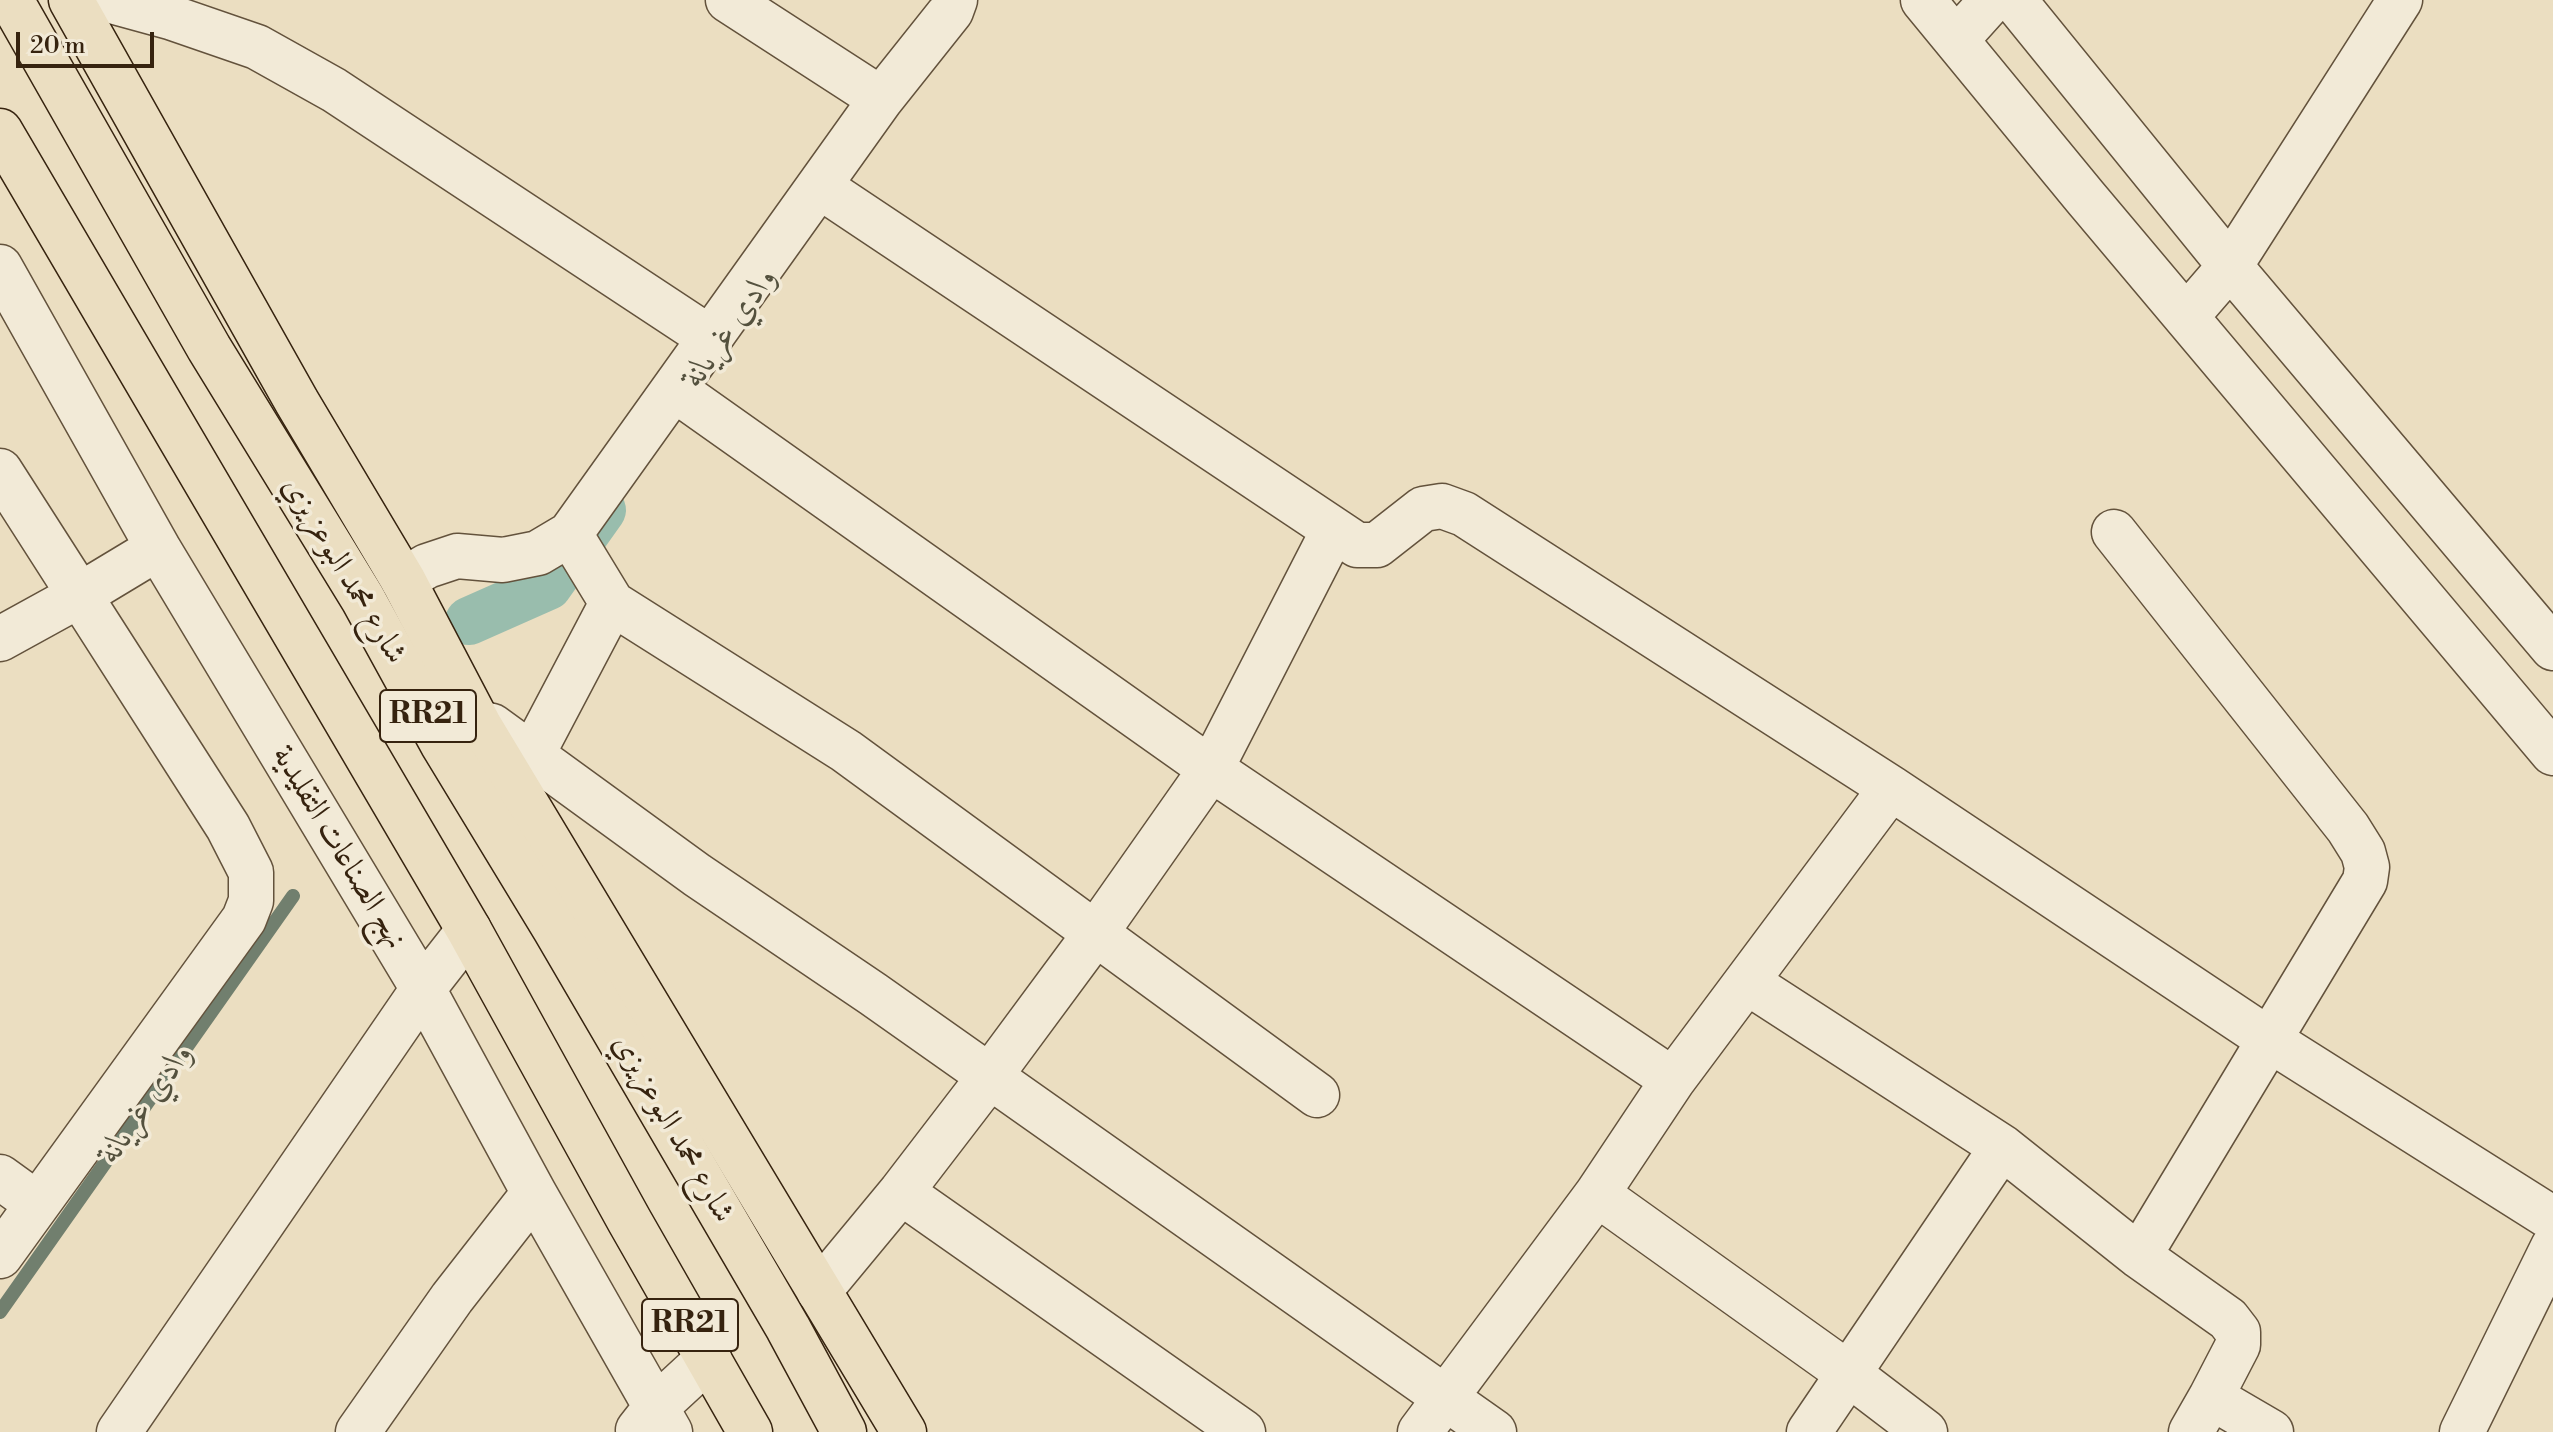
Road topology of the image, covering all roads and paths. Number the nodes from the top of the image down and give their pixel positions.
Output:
1 (11, 0) edge
2 (71, 0) edge
3 (108, 0) edge
4 (728, 0) edge
5 (955, 0) edge
6 (1923, 0) edge
7 (1992, 0) edge
8 (2014, 0) edge
9 (2400, 0) edge
10 (1956, 40) junction
11 (881, 99) junction
12 (0, 131) edge
13 (819, 186) junction
14 (2230, 266) junction
15 (0, 267) edge
16 (2186, 317) junction
17 (710, 338) junction
18 (674, 389) junction
19 (0, 471) edge
20 (1333, 531) junction
21 (2114, 532) dead end
22 (570, 534) junction
23 (158, 548) junction
24 (403, 580) junction
25 (80, 595) junction
26 (612, 603) junction
27 (0, 639) edge
28 (2553, 648) edge
29 (461, 734) junction
30 (2552, 749) edge
31 (532, 755) junction
32 (1211, 769) junction
33 (1891, 788) junction
34 (469, 930) junction
35 (1095, 934) junction
36 (1747, 982) junction
37 (423, 989) junction
38 (2268, 1039) junction
39 (990, 1076) junction
40 (1673, 1080) junction
41 (1317, 1095) dead end
42 (2002, 1147) junction
43 (0, 1177) edge
44 (901, 1192) junction
45 (534, 1193) junction
46 (1597, 1194) junction
47 (36, 1203) junction
48 (2553, 1219) edge
49 (2553, 1247) edge
50 (0, 1256) edge
51 (2139, 1256) junction
52 (819, 1291) junction
53 (709, 1358) junction
54 (1849, 1374) junction
55 (2201, 1414) edge
56 (1433, 1415) edge
57 (654, 1424) edge
58 (119, 1432) edge
59 (358, 1432) edge
60 (750, 1432) edge
61 (844, 1432) edge
62 (904, 1432) edge
63 (1243, 1432) edge
64 (1494, 1432) edge
65 (1809, 1432) edge
66 (1925, 1432) edge
67 (2271, 1432) edge
68 (2462, 1432) edge

1 - 29 main road, شارع محمد البوعزيزي / RR21
2 - 24 main road
3 - 17 street
4 - 11 street
5 - 11 street
6 - 10 street
7 - 10 street
8 - 14 street
9 - 14 street
10 - 16 street
11 - 13 street
12 - 34 main road, RR21
13 - 17 street
13 - 20 street
14 - 16 street
14 - 28 street
15 - 23 street, نهج الصناعات التقليدية
16 - 30 street
17 - 18 street
18 - 22 street
18 - 32 street
19 - 25 street
20 - 32 street
20 - 33 street
21 - 38 street
22 - 24 street
22 - 26 street
23 - 25 street
23 - 37 street, نهج الصناعات التقليدية
24 - 29 main road
25 - 27 street
25 - 47 street
26 - 31 street
26 - 35 street
29 - 31 street
29 - 52 main road
29 - 61 main road, شارع محمد البوعزيزي / RR21
31 - 39 street
32 - 35 street
32 - 40 street
33 - 36 street
33 - 38 street
34 - 37 street
34 - 53 main road, RR21
35 - 39 street
35 - 41 street
36 - 40 street
36 - 42 street
37 - 45 street, نهج الصناعات التقليدية
37 - 58 street
38 - 48 street
38 - 51 street
39 - 44 street
39 - 56 street
40 - 46 street
42 - 51 street
42 - 54 street
43 - 47 street
44 - 52 street
44 - 63 street
45 - 57 street, نهج الصناعات التقليدية
45 - 59 street
46 - 54 street
46 - 56 street
47 - 50 street
49 - 68 street
51 - 55 street
52 - 62 main road
53 - 57 street
53 - 60 main road, RR21
54 - 65 street
54 - 66 street
55 - 67 street
56 - 64 street

